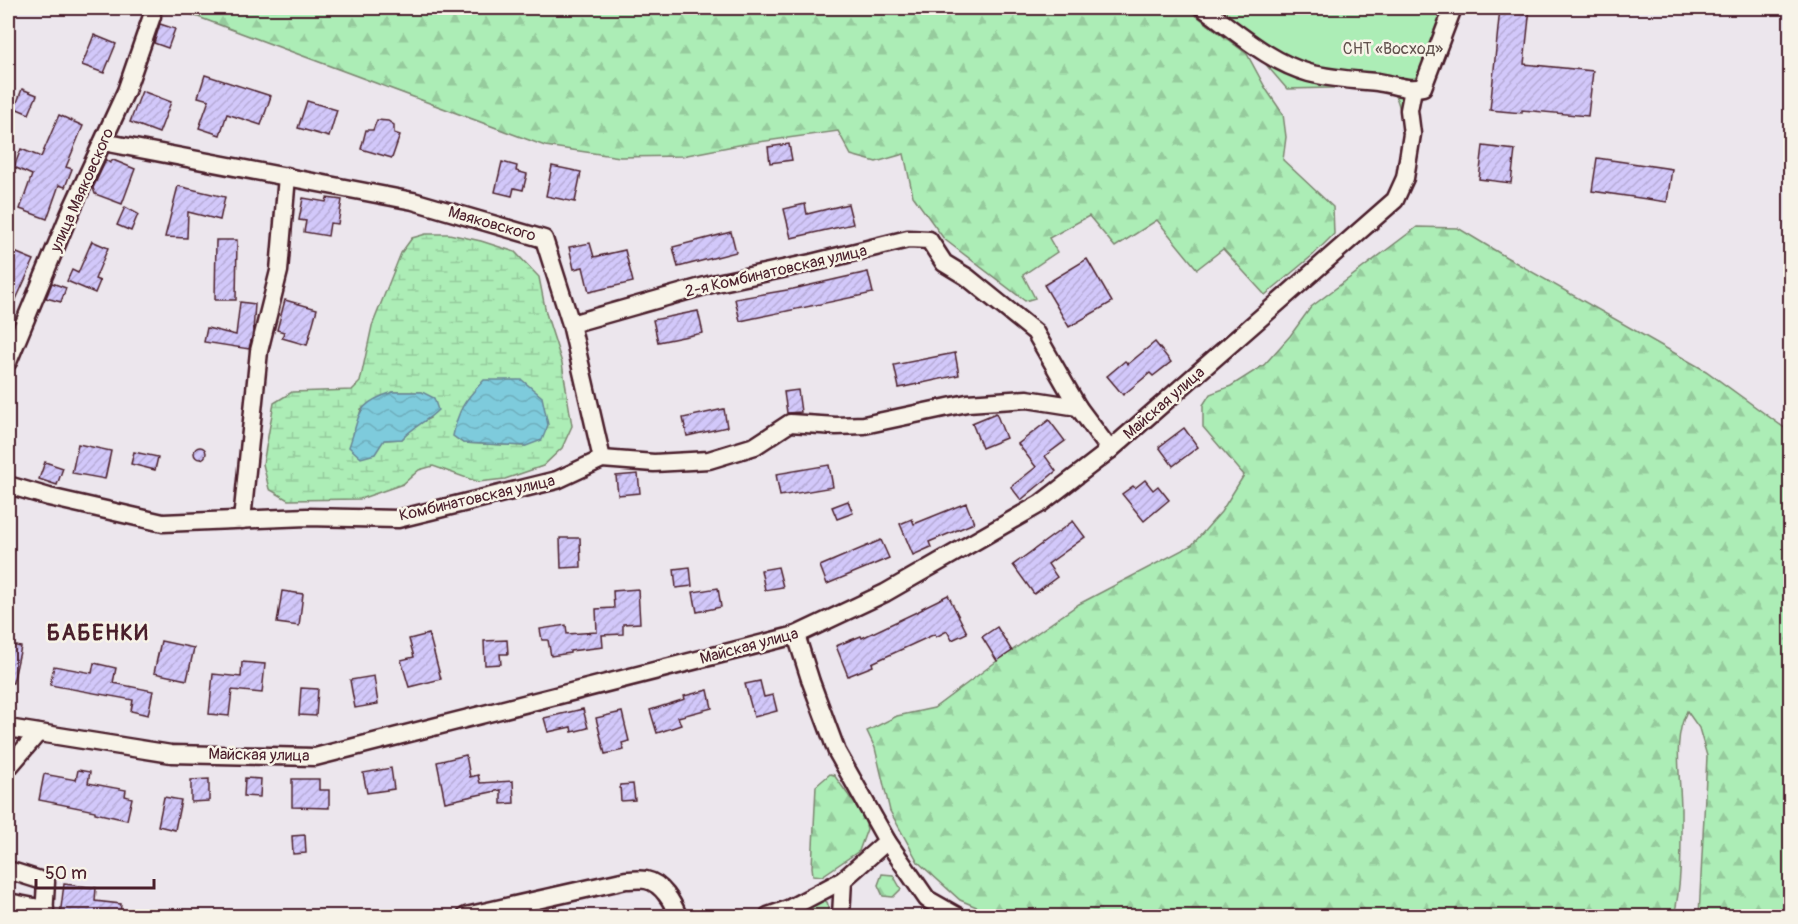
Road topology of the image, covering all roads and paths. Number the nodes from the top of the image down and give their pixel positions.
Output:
1 (1203, 8) edge
2 (1453, 8) edge
3 (152, 16) dead end
4 (1413, 89) junction
5 (103, 142) junction
6 (287, 176) junction
7 (572, 324) junction
8 (8, 362) edge
9 (1078, 407) junction
10 (1110, 450) junction
11 (602, 459) junction
12 (8, 485) edge
13 (242, 520) junction
14 (796, 635) junction
15 (8, 728) edge
16 (38, 733) junction
17 (8, 768) edge
18 (887, 841) junction
19 (8, 870) edge
20 (843, 880) junction
21 (8, 902) edge
22 (45, 913) edge
23 (466, 916) edge
24 (678, 916) edge
25 (768, 916) edge
26 (841, 916) edge
27 (957, 916) edge

1 - 4 street
2 - 4 street
3 - 5 street, улица Маяковского
4 - 10 street, Майская улица
5 - 6 street, Маяковского
5 - 8 street, улица Маяковского
6 - 7 street, Маяковского
6 - 13 street
7 - 9 street, 2-я Комбинатовская улица
7 - 11 street, Маяковского
9 - 10 street
9 - 11 street
10 - 14 street, Майская улица
11 - 13 street, Комбинатовская улица
12 - 13 street, Комбинатовская улица
14 - 16 street, Майская улица
14 - 18 street
15 - 16 street, Майская улица
16 - 17 street
18 - 20 street
18 - 27 street
19 - 22 street
20 - 25 street
20 - 26 street
21 - 22 street
23 - 24 street

